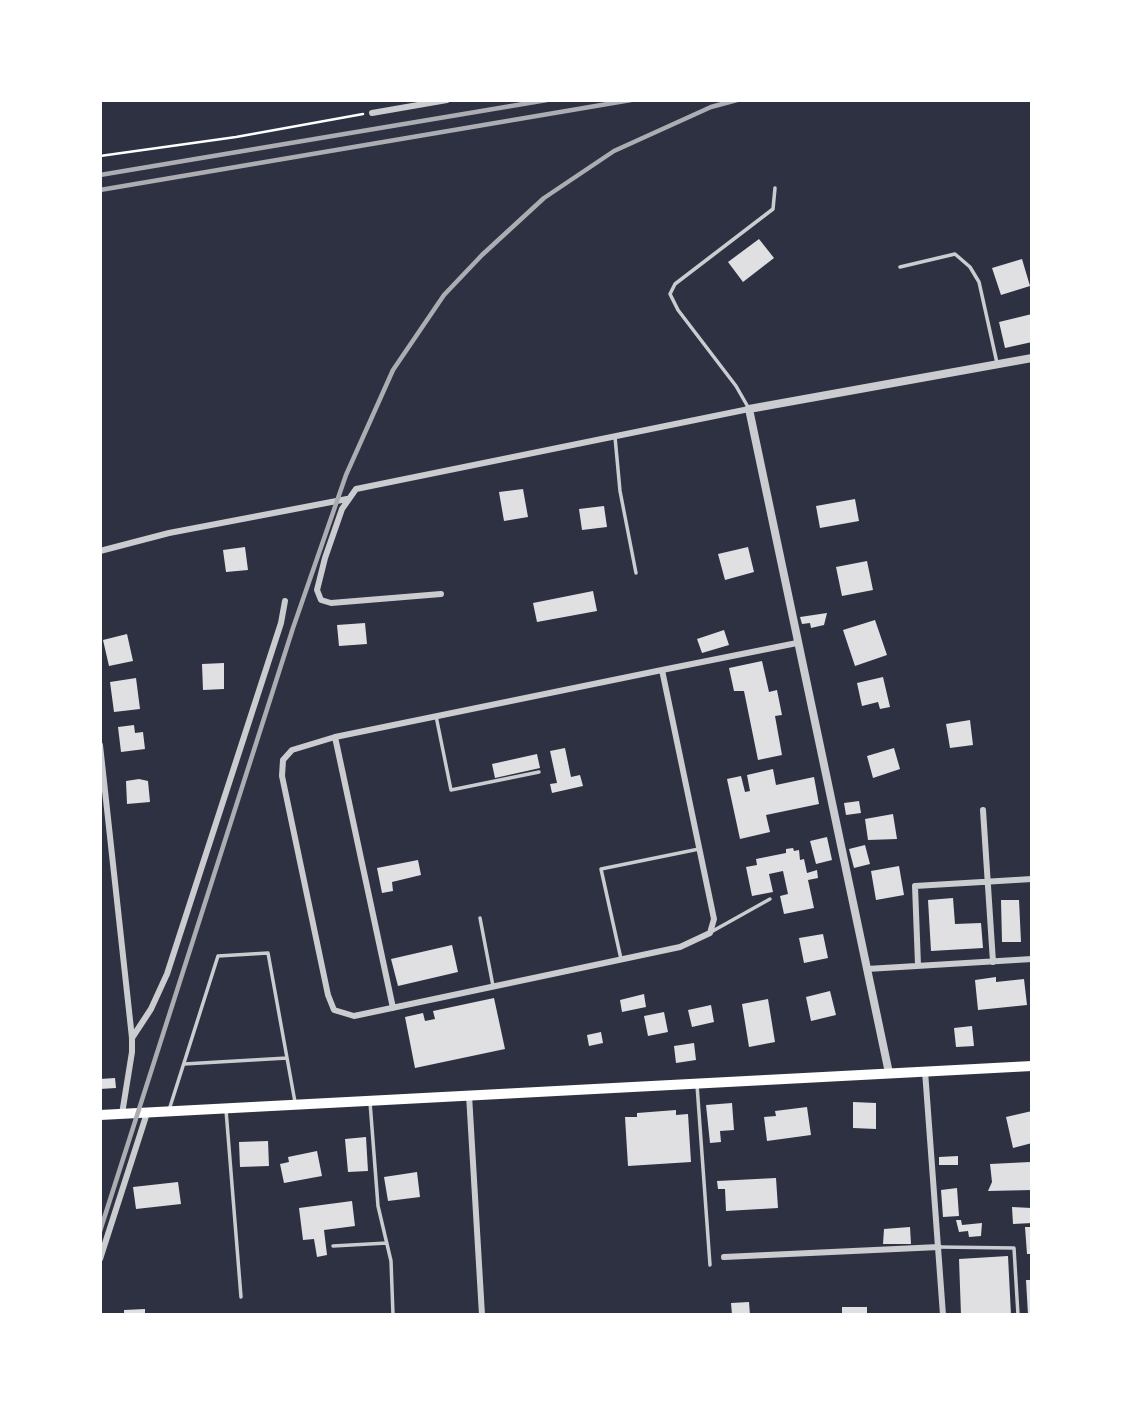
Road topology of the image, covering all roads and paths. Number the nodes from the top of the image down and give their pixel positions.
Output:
1 (447, 100) edge
2 (372, 113) joint
3 (100, 156) edge
4 (775, 188) dead end
5 (900, 267) dead end
6 (1032, 358) edge
7 (997, 365) junction
8 (749, 409) junction
9 (615, 435) junction
10 (347, 499) junction
11 (100, 551) edge
12 (636, 573) dead end
13 (441, 594) dead end
14 (285, 601) dead end
15 (797, 643) junction
16 (662, 670) junction
17 (436, 716) junction
18 (335, 737) junction
19 (100, 745) edge
20 (539, 772) dead end
21 (983, 810) dead end
22 (699, 849) junction
23 (1032, 879) edge
24 (989, 881) junction
25 (770, 899) dead end
26 (480, 918) dead end
27 (710, 933) junction
28 (621, 959) junction
29 (1032, 960) edge
30 (993, 961) junction
31 (918, 965) junction
32 (867, 968) junction
33 (494, 986) junction
34 (393, 1008) junction
35 (132, 1038) junction
36 (287, 1058) junction
37 (184, 1064) junction
38 (1032, 1066) edge
39 (925, 1071) junction
40 (889, 1073) junction
41 (697, 1083) junction
42 (469, 1095) junction
43 (370, 1100) junction
44 (296, 1104) junction
45 (225, 1108) junction
46 (168, 1111) junction
47 (147, 1113) junction
48 (122, 1114) junction
49 (100, 1115) edge
50 (387, 1243) junction
51 (334, 1246) dead end
52 (939, 1247) junction
53 (723, 1257) dead end
54 (100, 1259) edge
55 (710, 1265) dead end
56 (241, 1297) dead end
57 (393, 1315) edge
58 (482, 1315) edge
59 (943, 1315) edge
60 (1017, 1315) edge

1 - 2 street
2 - 3 path
4 - 8 lane
5 - 7 lane
6 - 7 street
7 - 8 street
8 - 9 street
8 - 15 street
9 - 10 street
9 - 12 lane
10 - 11 street
10 - 13 street
14 - 35 street
15 - 16 street
15 - 32 street
16 - 17 street
16 - 22 street
17 - 18 street
17 - 20 lane
18 - 34 street
18 - 34 street
19 - 35 street
21 - 24 street
22 - 27 street
22 - 28 lane
23 - 24 street
24 - 30 street
24 - 31 street
25 - 27 lane
26 - 33 lane
27 - 28 street
28 - 33 street
29 - 30 street
30 - 31 street
31 - 32 street
32 - 40 street
33 - 34 street
35 - 48 street
36 - 37 lane
36 - 37 lane
36 - 44 lane
37 - 46 lane
38 - 39 main road
39 - 40 main road
39 - 52 street
40 - 41 main road
41 - 42 main road
41 - 55 lane
42 - 43 main road
42 - 58 street
43 - 44 main road
43 - 50 lane
44 - 45 main road
45 - 46 main road
45 - 56 lane
46 - 47 main road
47 - 48 main road
47 - 54 street
48 - 49 main road
50 - 51 lane
50 - 57 lane
52 - 53 street
52 - 59 street
52 - 60 lane

